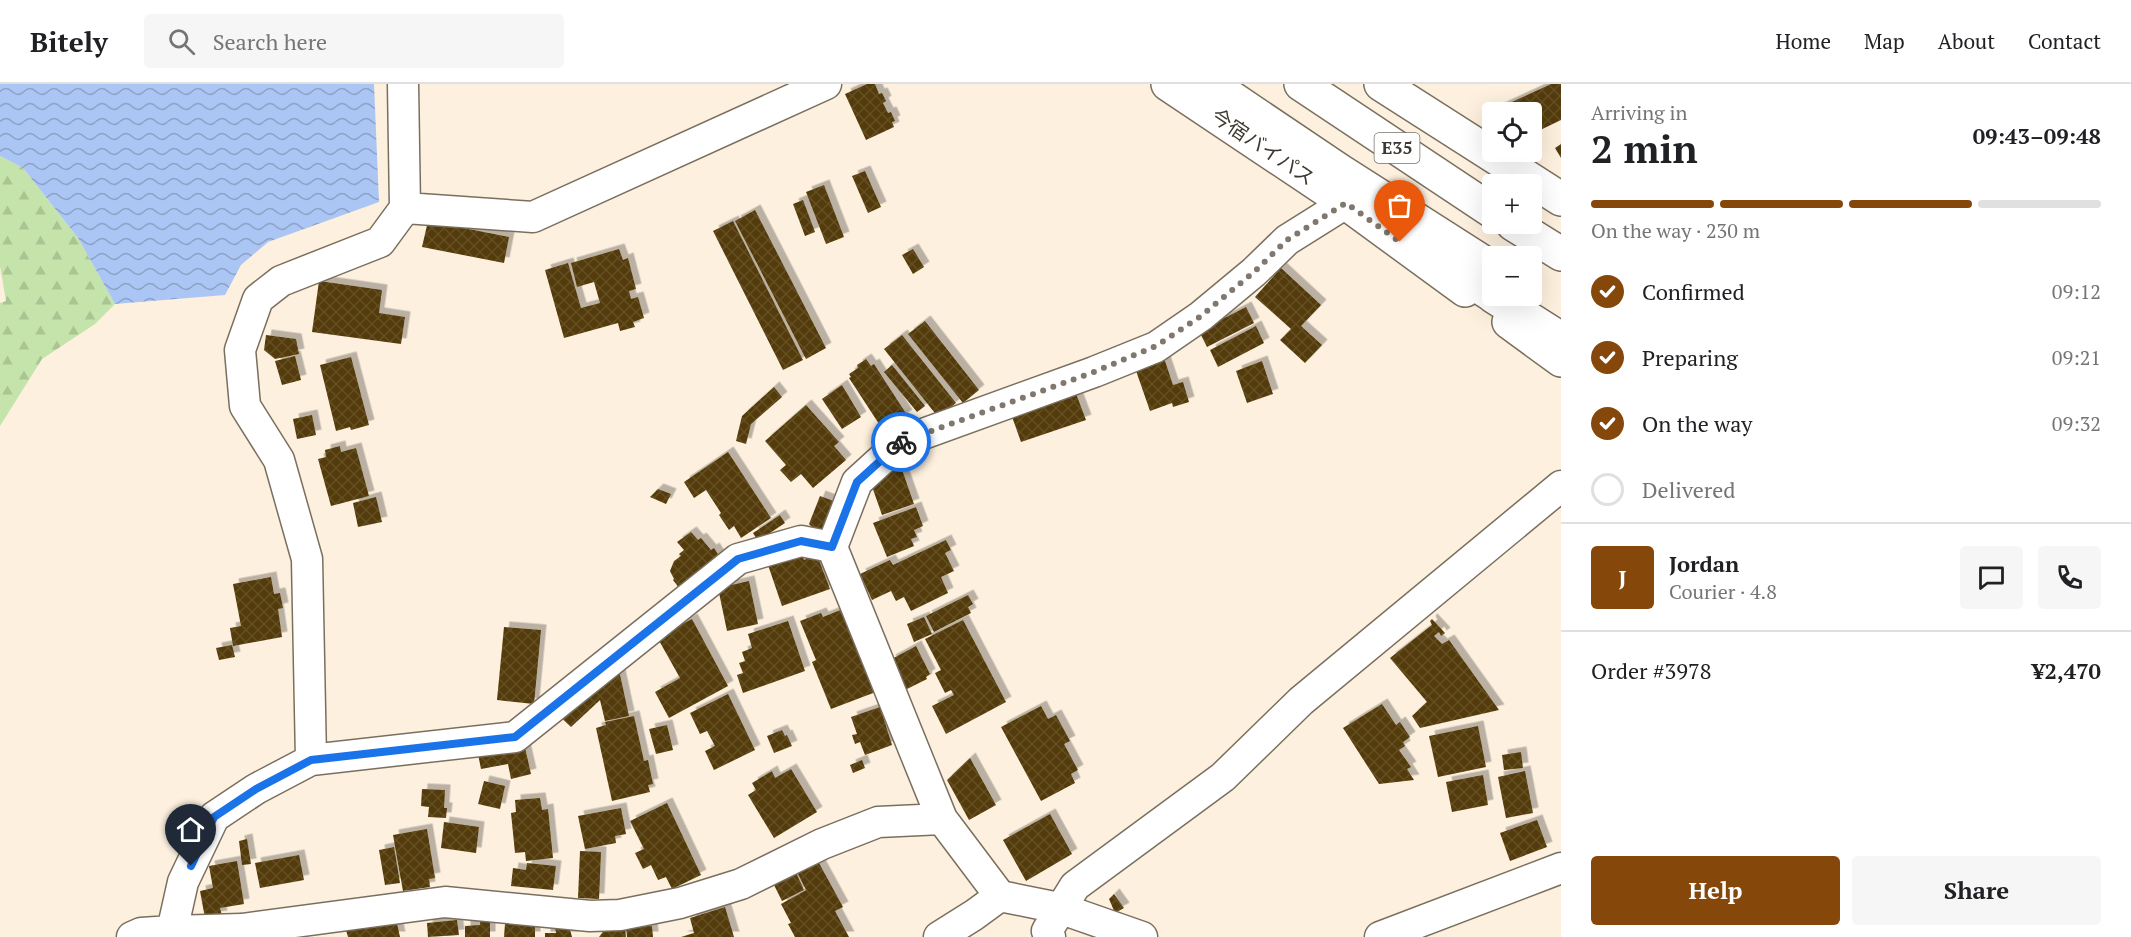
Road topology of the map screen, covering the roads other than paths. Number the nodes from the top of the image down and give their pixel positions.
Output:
1 (403, 84) edge
2 (826, 84) edge
3 (1168, 84) edge
4 (1211, 84) edge
5 (1301, 84) edge
6 (1381, 84) edge
7 (1340, 171) junction
8 (1561, 199) edge
9 (1346, 203) junction
10 (1482, 204) edge
11 (405, 208) junction
12 (1529, 234) edge
13 (1561, 254) edge
14 (1482, 262) edge
15 (1482, 288) edge
16 (1542, 300) edge
17 (1510, 306) edge
18 (1561, 312) edge
19 (1561, 339) edge
20 (1561, 360) edge
21 (1561, 486) edge
22 (832, 547) junction
23 (311, 760) junction
24 (942, 819) junction
25 (1561, 868) edge
26 (1000, 896) junction
27 (1059, 908) junction
28 (591, 927) edge
29 (172, 931) junction
30 (132, 937) edge
31 (939, 937) edge
32 (1050, 937) edge
33 (1142, 937) edge
34 (1380, 937) edge

1 - 11 street
2 - 11 street
3 - 9 highway, 今宿バイパス
4 - 7 highway, E35
5 - 10 highway, E35
6 - 8 highway
7 - 14 highway, E35
7 - 15 highway
9 - 20 highway, 今宿バイパス
9 - 22 street
11 - 23 street
12 - 13 highway
16 - 18 highway
17 - 19 highway
21 - 27 street
22 - 23 street
22 - 24 street
23 - 29 street
24 - 26 street
24 - 28 street
25 - 34 street
26 - 27 street
26 - 31 street
27 - 32 street
27 - 33 street
28 - 29 street
29 - 30 street

